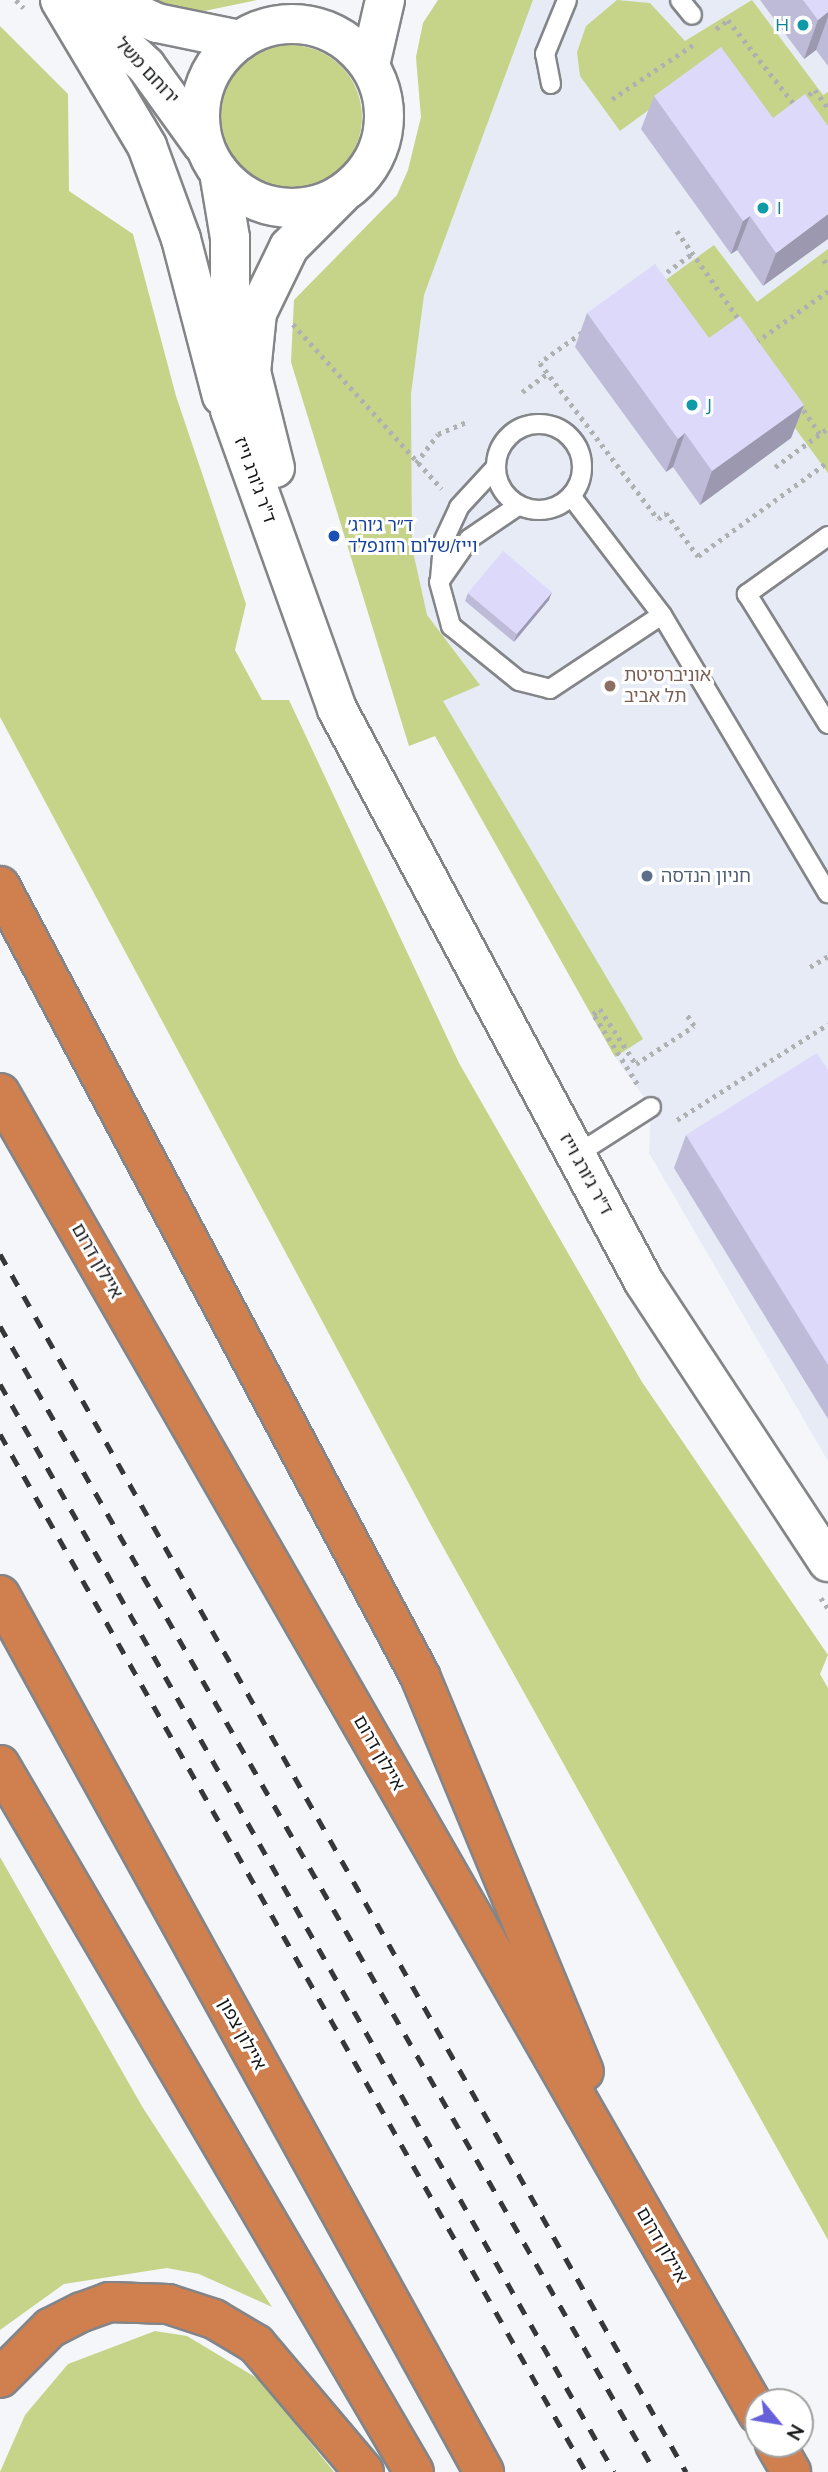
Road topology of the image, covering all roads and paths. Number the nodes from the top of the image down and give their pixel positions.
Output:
1 (60, 0) edge
2 (75, 0) edge
3 (106, 0) edge
4 (385, 0) edge
5 (567, 0) edge
6 (680, 0) edge
7 (289, 12) edge
8 (692, 15) dead end
9 (240, 40) junction
10 (370, 65) junction
11 (551, 84) dead end
12 (612, 99) dead end
13 (828, 108) edge
14 (213, 162) junction
15 (341, 195) junction
16 (677, 231) dead end
17 (693, 253) junction
18 (824, 260) dead end
19 (828, 266) edge
20 (649, 284) edge
21 (828, 291) edge
22 (287, 318) dead end
23 (594, 324) edge
24 (756, 342) junction
25 (763, 352) edge
26 (548, 373) junction
27 (522, 392) dead end
28 (792, 393) edge
29 (230, 410) junction
30 (466, 422) dead end
31 (828, 428) edge
32 (820, 434) junction
33 (828, 462) edge
34 (416, 463) junction
35 (496, 467) junction
36 (775, 467) dead end
37 (570, 496) junction
38 (519, 505) junction
39 (459, 507) junction
40 (828, 536) edge
41 (439, 582) junction
42 (662, 615) junction
43 (828, 724) edge
44 (373, 769) junction
45 (0, 886) edge
46 (828, 893) edge
47 (828, 956) edge
48 (810, 967) dead end
49 (686, 1014) dead end
50 (828, 1024) edge
51 (0, 1093) edge
52 (651, 1107) joint
53 (677, 1120) dead end
54 (576, 1154) junction
55 (828, 1562) edge
56 (0, 1595) edge
57 (0, 1765) edge
58 (632, 2193) junction
59 (0, 2378) edge
60 (744, 2389) edge
61 (364, 2472) edge
62 (414, 2472) edge
63 (484, 2472) edge

1 - 29 street
2 - 14 street, ירוחם משל
3 - 9 street, ירוחם משל
4 - 10 street
5 - 11 lane
6 - 8 lane
7 - 9 street
7 - 10 street
9 - 14 street
10 - 15 street
12 - 13 path
14 - 15 street
14 - 29 street, ד"ר ג'ורג וייז
15 - 44 street, ד"ר ג'ורג וייז
16 - 17 path
17 - 20 path
17 - 24 path
18 - 19 path
21 - 24 path
22 - 34 path
23 - 26 path
24 - 25 path
26 - 27 path
26 - 33 path
28 - 32 path
29 - 44 street, ד"ר ג'ורג וייז
30 - 34 path
31 - 32 path
32 - 36 path
34 - 39 path
35 - 37 lane
35 - 38 lane
35 - 39 lane
37 - 38 lane
37 - 42 lane
38 - 41 lane
39 - 41 lane
40 - 43 lane
41 - 42 lane
42 - 46 lane
44 - 54 street, ד"ר ג'ורג וייז
45 - 58 highway
47 - 48 path
49 - 52 path
50 - 53 path
51 - 58 highway, איילון דרום
52 - 54 lane
54 - 55 street, ד"ר ג'ורג וייז
56 - 63 highway, איילון צפון
57 - 62 highway
58 - 60 highway, איילון דרום
59 - 61 highway

